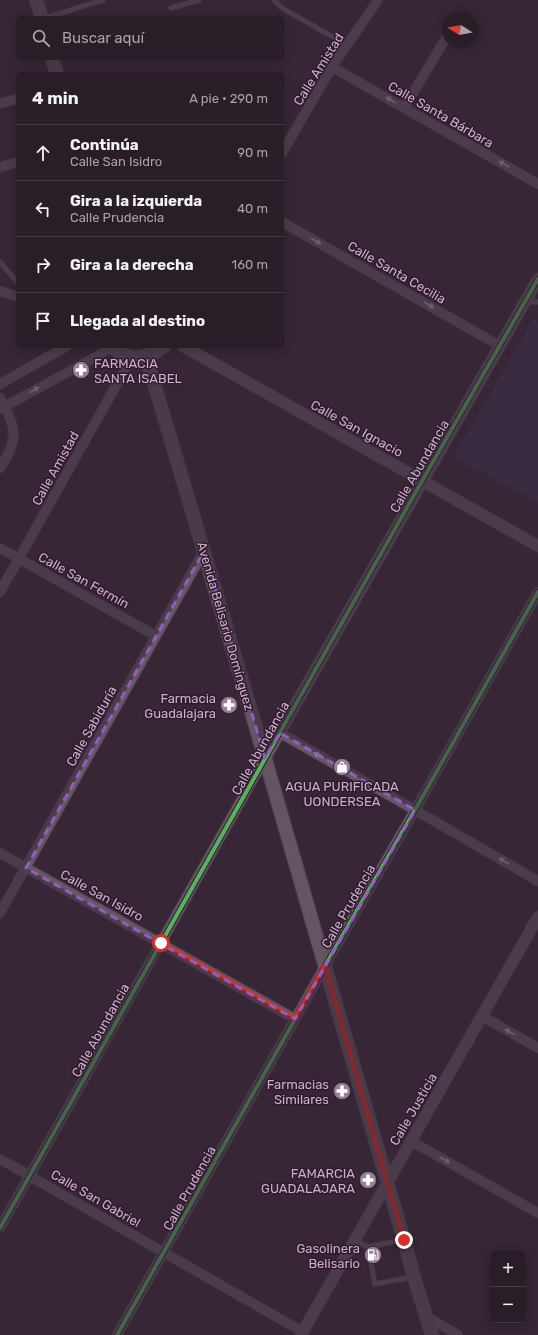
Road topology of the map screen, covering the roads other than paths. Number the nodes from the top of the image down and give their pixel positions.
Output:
1 (36, 0) edge
2 (103, 0) edge
3 (199, 0) edge
4 (274, 0) edge
5 (378, 0) edge
6 (171, 8) dead end
7 (42, 16) edge
8 (50, 16) edge
9 (347, 45) junction
10 (442, 45) edge
11 (53, 60) edge
12 (332, 67) junction
13 (56, 72) edge
14 (16, 99) edge
15 (0, 103) edge
16 (404, 108) junction
17 (284, 150) edge
18 (16, 163) edge
19 (0, 167) edge
20 (538, 184) edge
21 (284, 223) edge
22 (0, 262) edge
23 (538, 279) edge
24 (16, 281) edge
25 (0, 291) edge
26 (16, 296) edge
27 (524, 302) junction
28 (538, 302) edge
29 (500, 346) junction
30 (63, 348) edge
31 (108, 348) edge
32 (114, 348) edge
33 (161, 348) edge
34 (187, 348) edge
35 (146, 356) junction
36 (132, 357) junction
37 (0, 384) edge
38 (1, 405) edge
39 (0, 468) edge
40 (422, 481) junction
41 (538, 546) edge
42 (0, 548) edge
43 (204, 551) junction
44 (19, 558) junction
45 (0, 592) edge
46 (538, 592) edge
47 (156, 636) junction
48 (280, 733) junction
49 (265, 758) junction
50 (415, 810) junction
51 (0, 853) edge
52 (26, 868) junction
53 (538, 881) edge
54 (0, 913) edge
55 (538, 917) edge
56 (161, 943) junction
57 (325, 966) junction
58 (482, 1016) junction
59 (295, 1019) junction
60 (538, 1048) edge
61 (411, 1140) junction
62 (0, 1159) edge
63 (30, 1175) junction
64 (387, 1183) junction
65 (538, 1212) edge
66 (0, 1228) edge
67 (355, 1240) junction
68 (404, 1240) junction
69 (368, 1247) junction
70 (164, 1252) junction
71 (414, 1277) junction
72 (427, 1317) junction
73 (302, 1334) edge
74 (117, 1335) edge
75 (432, 1335) edge
76 (458, 1335) edge

1 - 7 main road
2 - 8 lane
3 - 6 lane
4 - 9 lane
5 - 9 street, Calle Amistad
9 - 12 street, Calle Amistad
10 - 16 street
11 - 13 main road
16 -> 12 street, Calle Santa Bárbara
12 - 17 street, Calle Amistad
14 - 15 street
20 -> 16 street, Calle Santa Bárbara
18 - 19 street
21 -> 29 street, Calle Santa Cecilia
22 - 24 lane
23 - 27 street, Calle Abundancia
25 - 26 street
27 - 28 lane
27 - 29 street, Calle Abundancia
29 - 40 street, Calle Abundancia
30 - 37 street
38 -> 31 street
32 - 36 main road
33 - 35 main road
34 - 40 street, Calle San Ignacio
35 - 36 main road
35 - 43 main road, Avenida Belisario Domínguez
36 - 44 street, Calle Amistad
38 - 39 street
40 - 41 street, Calle San Ignacio
40 - 48 street, Calle Abundancia
42 - 44 street, Calle San Fermín
43 - 47 street, Calle Sabiduría
43 - 49 main road, Avenida Belisario Domínguez
44 - 45 street, Calle Amistad
44 - 47 street, Calle San Fermín
46 - 50 street, Calle Prudencia
47 - 52 street, Calle Sabiduría
48 - 49 street, Calle Abundancia
50 -> 48 street
49 - 56 street, Calle Abundancia
49 - 57 main road, Avenida Belisario Domínguez
53 -> 50 street
50 - 57 street, Calle Prudencia
51 - 52 street, Calle San Isidro
52 - 54 street, Calle Sabiduría
52 - 56 street, Calle San Isidro
55 - 58 street, Calle Justicia
56 - 59 street, Calle San Isidro
56 - 63 street, Calle Abundancia
57 - 59 street, Calle Prudencia
57 - 64 main road, Avenida Belisario Domínguez
60 -> 58 street
58 - 61 street, Calle Justicia
59 - 70 street, Calle Prudencia
61 - 64 street, Calle Justicia
61 -> 65 street
62 - 63 street, Calle San Gabriel
63 - 66 street, Calle Abundancia
63 - 70 street, Calle San Gabriel
64 - 67 street, Calle Justicia
64 - 68 main road, Avenida Belisario Domínguez
67 - 69 lane
67 - 73 street, Calle Justicia
68 - 69 lane
68 - 71 main road, Avenida Belisario Domínguez
69 - 71 lane
70 - 73 street, Calle San Gabriel
70 - 74 street, Calle Prudencia
71 - 72 main road, Avenida Belisario Domínguez
72 - 75 main road, Avenida Belisario Domínguez
72 - 76 street

